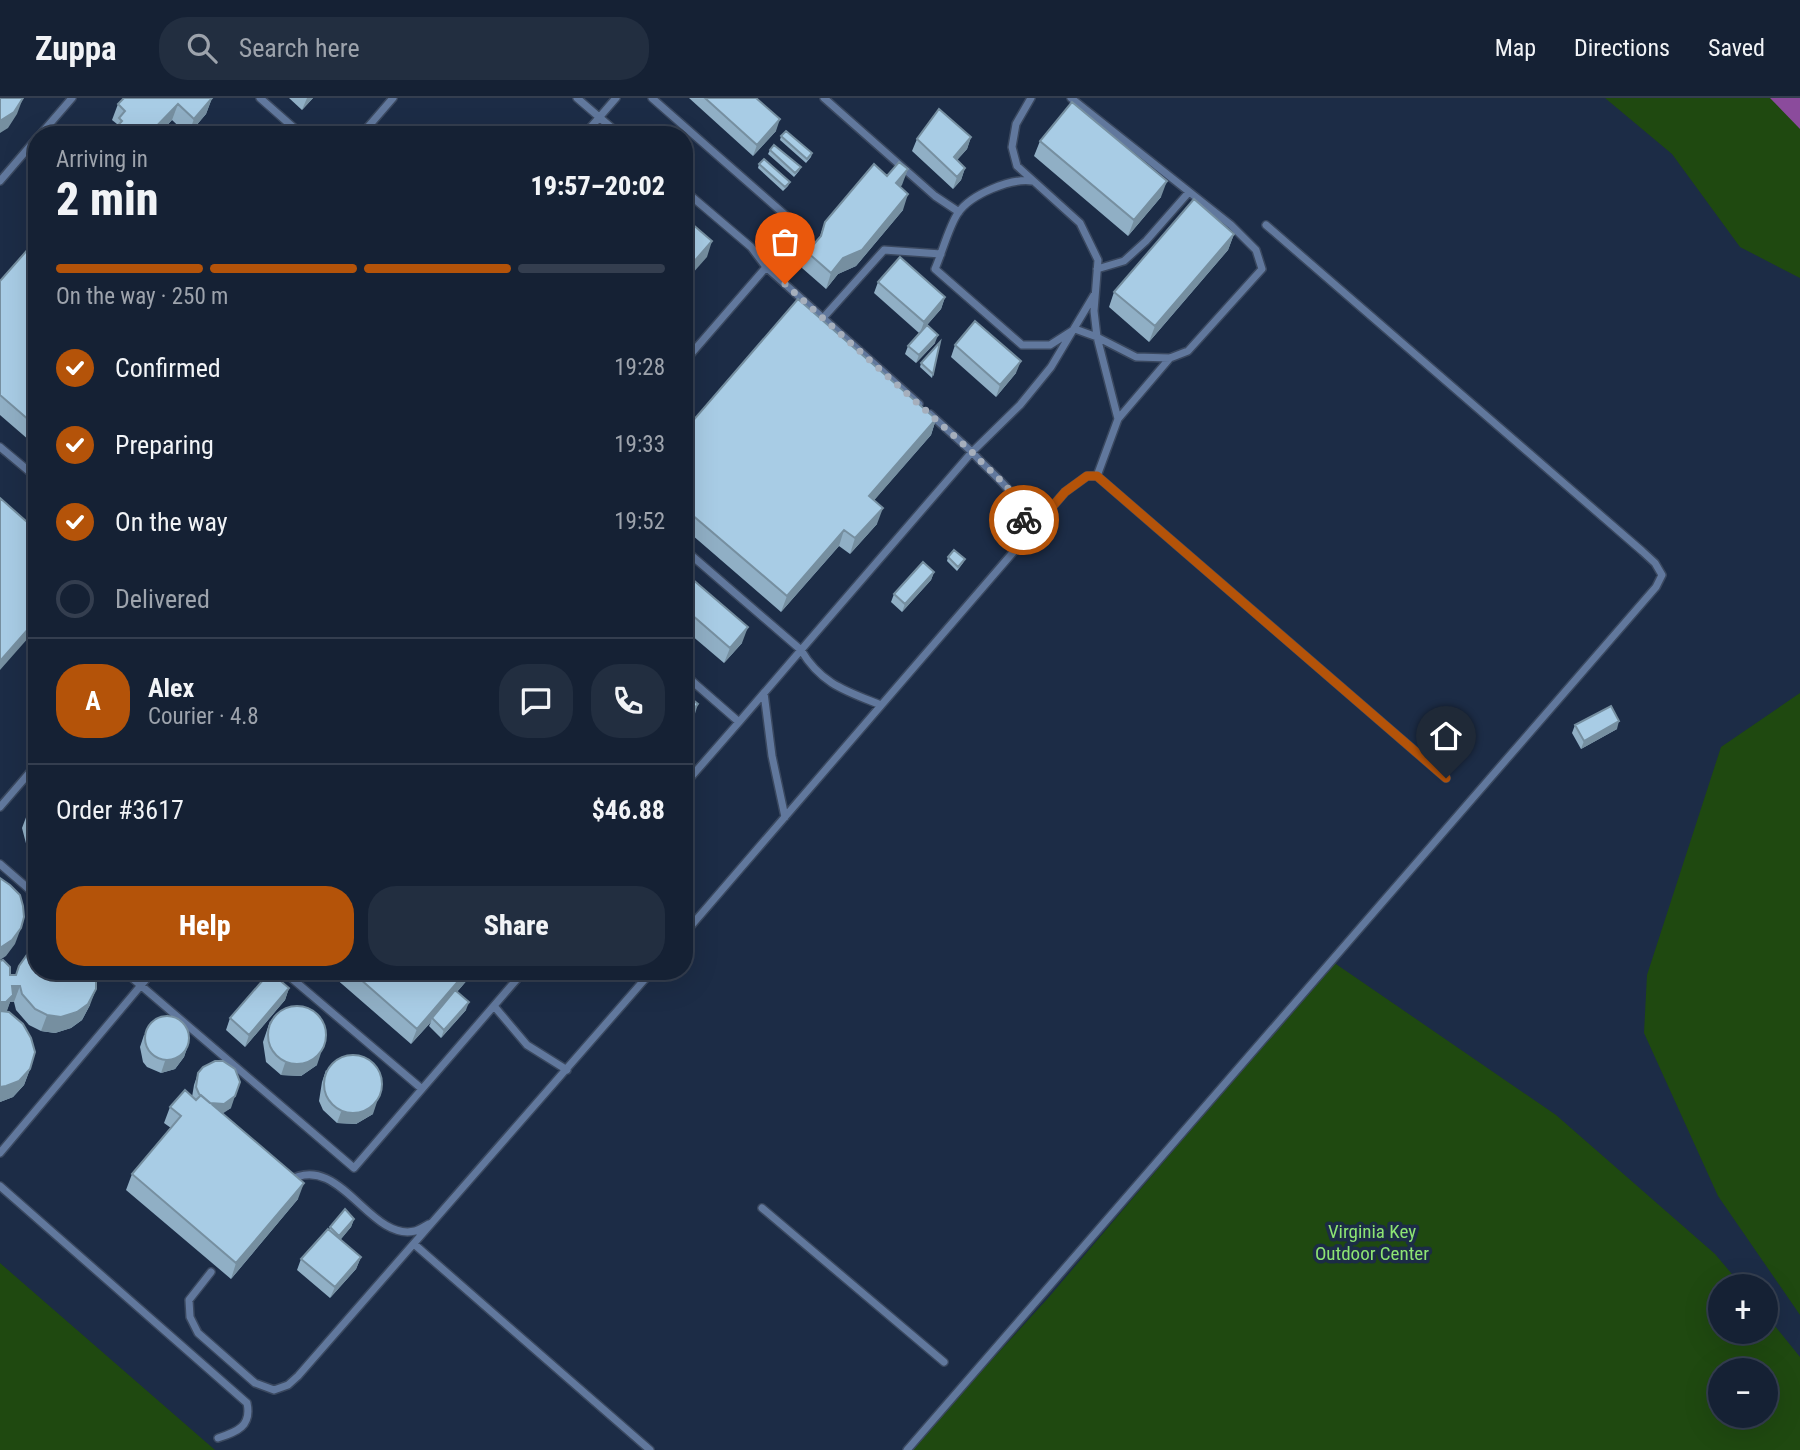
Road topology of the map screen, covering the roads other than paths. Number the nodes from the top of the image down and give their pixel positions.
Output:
1 (72, 98) edge
2 (260, 98) edge
3 (393, 98) edge
4 (577, 98) edge
5 (617, 98) edge
6 (652, 98) edge
7 (824, 98) edge
8 (1031, 98) edge
9 (1071, 98) edge
10 (600, 117) junction
11 (48, 126) edge
12 (292, 126) edge
13 (368, 126) edge
14 (592, 126) edge
15 (610, 126) edge
16 (684, 126) edge
17 (693, 134) edge
18 (28, 149) edge
19 (0, 181) edge
20 (1034, 181) junction
21 (1189, 192) junction
22 (693, 198) edge
23 (959, 212) junction
24 (1266, 225) dead end
25 (941, 254) junction
26 (766, 267) junction
27 (1097, 270) junction
28 (1096, 291) junction
29 (823, 318) junction
30 (1075, 329) junction
31 (1097, 337) junction
32 (693, 352) edge
33 (1170, 358) junction
34 (1118, 419) junction
35 (0, 447) edge
36 (972, 452) junction
37 (28, 470) edge
38 (1097, 476) junction
39 (1020, 544) junction
40 (693, 557) edge
41 (801, 650) junction
42 (693, 682) edge
43 (764, 693) junction
44 (881, 705) junction
45 (739, 722) junction
46 (28, 774) edge
47 (693, 775) edge
48 (1446, 778) dead end
49 (0, 807) edge
50 (785, 817) junction
51 (0, 864) edge
52 (28, 888) edge
53 (693, 924) edge
54 (135, 980) edge
55 (145, 980) edge
56 (294, 980) edge
57 (516, 980) edge
58 (644, 980) edge
59 (141, 985) junction
60 (494, 1006) junction
61 (567, 1070) junction
62 (422, 1089) junction
63 (0, 1153) edge
64 (285, 1183) edge
65 (0, 1186) edge
66 (762, 1208) dead end
67 (436, 1220) junction
68 (414, 1244) junction
69 (211, 1272) dead end
70 (944, 1362) dead end
71 (218, 1438) dead end
72 (650, 1450) edge
73 (907, 1450) edge

1 - 11 lane
2 - 12 lane
3 - 13 lane
4 - 10 lane
5 - 10 lane
6 - 16 lane
7 - 23 lane
8 - 20 lane
9 - 21 lane
10 - 14 lane
10 - 15 lane
17 - 26 lane
18 - 19 lane
20 - 23 lane
20 - 27 lane
21 - 27 lane
21 - 33 lane
22 - 26 lane
23 - 25 lane
24 - 73 lane
25 - 29 lane
25 - 30 lane
26 - 29 lane
26 - 32 lane
27 - 28 lane
28 - 30 lane
28 - 31 lane
29 - 36 lane
30 - 31 lane
30 - 36 lane
31 - 33 lane
31 - 34 lane
33 - 34 lane
34 - 38 lane
35 - 37 lane
36 - 39 lane
36 - 41 lane
38 - 39 lane
38 - 48 lane
39 - 44 lane
40 - 41 lane
41 - 43 lane
41 - 44 lane
42 - 45 lane
43 - 45 lane
43 - 50 lane
44 - 50 lane
45 - 47 lane
46 - 49 lane
50 - 53 lane
51 - 52 lane
54 - 59 lane
55 - 59 lane
56 - 62 lane
57 - 60 lane
58 - 61 lane
59 - 62 lane
59 - 63 lane
60 - 61 lane
60 - 62 lane
61 - 67 lane
64 - 67 lane
65 - 71 lane
66 - 70 lane
67 - 68 lane
68 - 69 lane
68 - 72 lane

